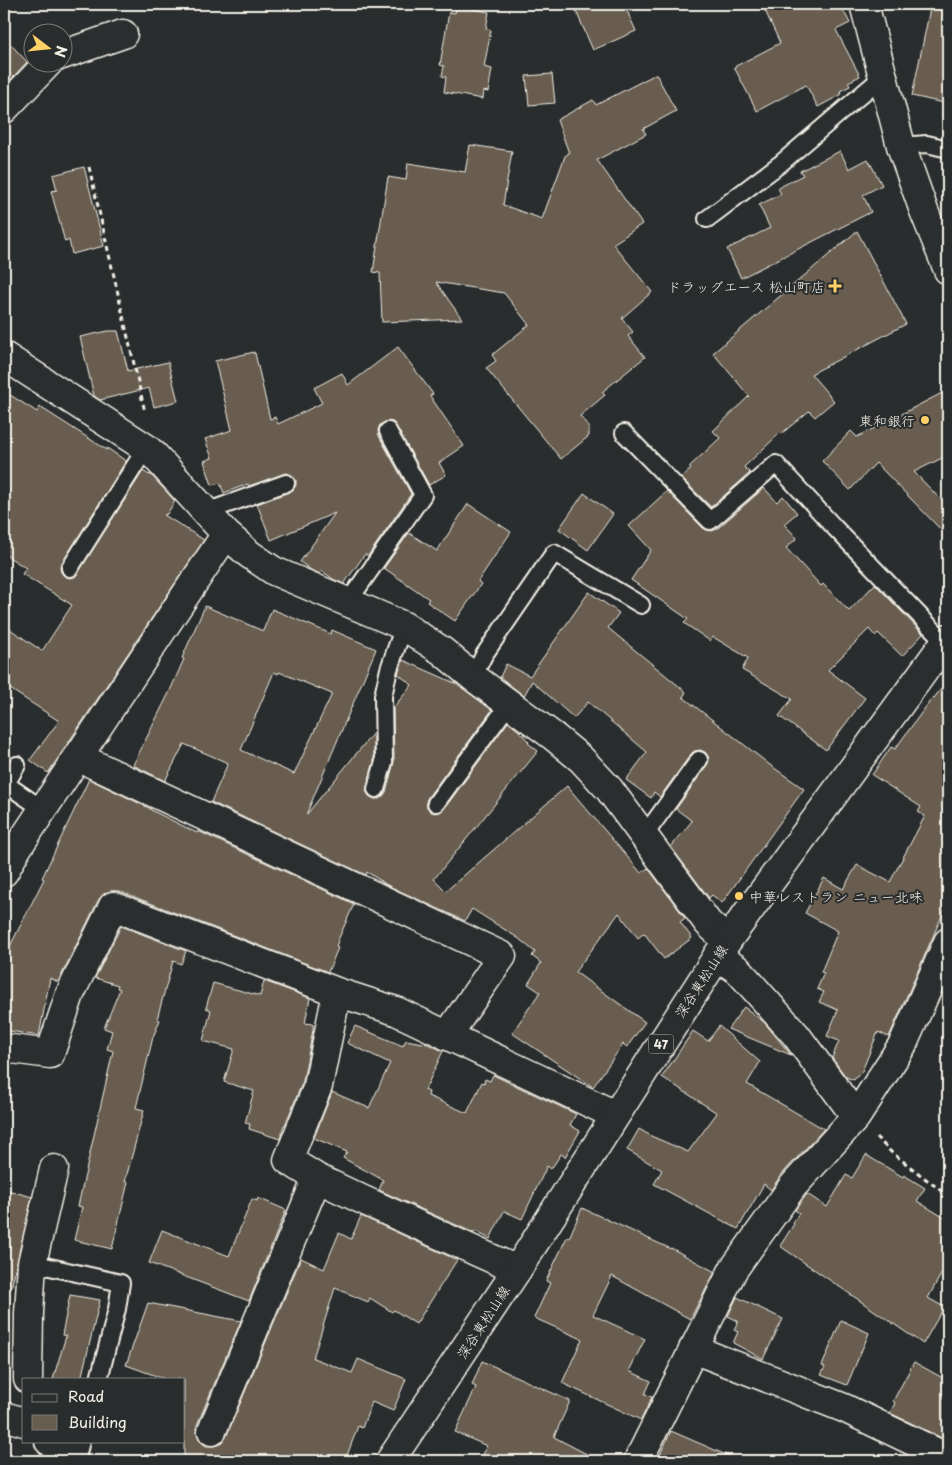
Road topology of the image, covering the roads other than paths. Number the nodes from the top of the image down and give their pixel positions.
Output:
1 (864, 4) edge
2 (123, 34) dead end
3 (72, 52) edge
4 (39, 72) edge
5 (882, 77) junction
6 (4, 109) edge
7 (901, 146) junction
8 (948, 149) edge
9 (707, 219) dead end
10 (948, 270) edge
11 (4, 357) edge
12 (388, 431) dead end
13 (624, 432) dead end
14 (150, 451) junction
15 (286, 483) dead end
16 (206, 512) junction
17 (226, 534) junction
18 (70, 568) dead end
19 (348, 602) junction
20 (641, 605) dead end
21 (404, 626) junction
22 (947, 640) edge
23 (473, 677) junction
24 (509, 704) junction
25 (78, 757) junction
26 (699, 760) dead end
27 (17, 765) dead end
28 (376, 789) dead end
29 (436, 803) dead end
30 (44, 810) junction
31 (644, 836) junction
32 (4, 872) edge
33 (948, 942) edge
34 (722, 949) junction
35 (337, 992) junction
36 (447, 1036) junction
37 (4, 1048) edge
38 (615, 1115) junction
39 (856, 1117) junction
40 (54, 1169) dead end
41 (317, 1178) junction
42 (32, 1263) junction
43 (517, 1270) junction
44 (693, 1349) junction
45 (28, 1378) edge
46 (99, 1378) edge
47 (4, 1416) edge
48 (22, 1421) edge
49 (212, 1431) dead end
50 (49, 1442) edge
51 (81, 1442) edge
52 (948, 1458) edge
53 (74, 1461) edge
54 (390, 1461) edge
55 (638, 1461) edge

1 - 5 street
2 - 3 street
4 - 6 street
5 - 7 street
5 - 9 lane
7 - 8 lane
7 - 10 street
11 - 14 street
12 - 19 lane
13 - 22 lane
14 - 16 street
14 - 18 lane
15 - 16 lane
16 - 17 street
17 - 19 street
17 - 25 street
19 - 21 street
20 - 23 lane
21 - 23 street
21 - 28 lane
22 - 34 street, 深谷東松山線 / 47
23 - 24 street
24 - 29 lane
24 - 31 street
25 - 30 street
25 - 36 street
26 - 31 lane
27 - 30 lane
30 - 32 street
31 - 34 street
33 - 39 street
34 - 38 street, 深谷東松山線 / 47
34 - 39 street
35 - 36 street
35 - 37 street
35 - 41 street
36 - 38 street
38 - 43 street, 深谷東松山線 / 47
39 - 44 street
40 - 42 street
41 - 43 street
41 - 49 street
42 - 45 street
42 - 46 lane
43 - 54 street, 深谷東松山線 / 47
44 - 52 street
44 - 55 street
47 - 48 street
50 - 53 street
51 - 53 lane

